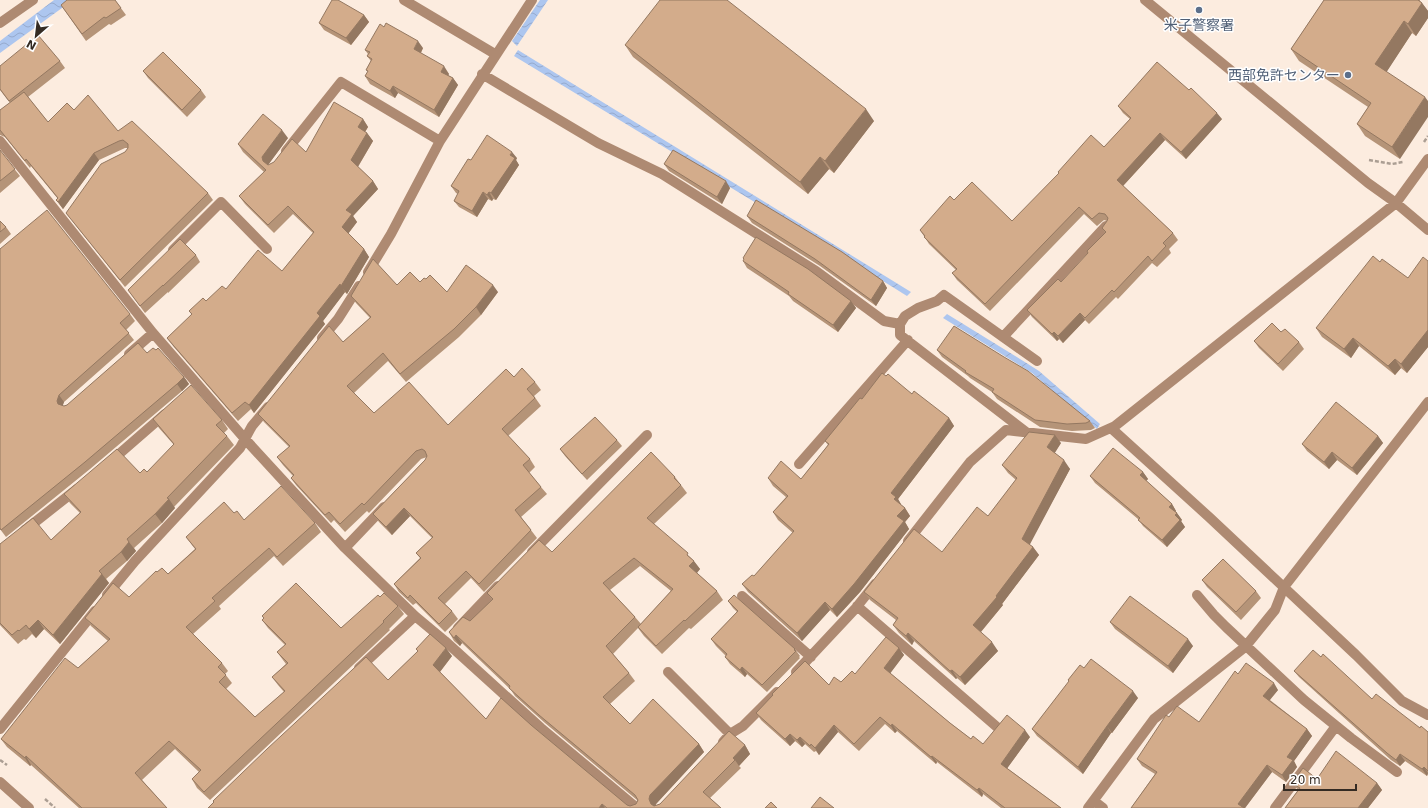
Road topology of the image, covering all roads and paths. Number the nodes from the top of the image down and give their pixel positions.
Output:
1 (33, 0) edge
2 (404, 0) edge
3 (532, 0) edge
4 (1145, 0) edge
5 (0, 23) edge
6 (496, 54) junction
7 (482, 74) junction
8 (1428, 136) edge
9 (0, 141) edge
10 (440, 141) junction
11 (1420, 148) dead end
12 (1366, 158) dead end
13 (1428, 159) edge
14 (279, 160) edge
15 (1406, 160) dead end
16 (1383, 163) junction
17 (1380, 166) dead end
18 (1396, 203) junction
19 (1106, 226) edge
20 (1428, 230) edge
21 (267, 249) dead end
22 (167, 256) edge
23 (900, 324) junction
24 (153, 333) junction
25 (1003, 337) junction
26 (908, 340) junction
27 (315, 347) edge
28 (1037, 361) dead end
29 (119, 363) edge
30 (272, 402) edge
31 (1428, 402) edge
32 (175, 405) edge
33 (1111, 428) junction
34 (1026, 432) junction
35 (647, 435) dead end
36 (246, 439) junction
37 (799, 464) dead end
38 (101, 469) edge
39 (82, 484) edge
40 (388, 502) edge
41 (16, 537) edge
42 (345, 548) junction
43 (901, 550) edge
44 (526, 557) edge
45 (882, 575) edge
46 (505, 580) edge
47 (1284, 587) junction
48 (1197, 595) dead end
49 (742, 596) edge
50 (857, 606) junction
51 (415, 616) junction
52 (445, 641) junction
53 (1246, 645) junction
54 (811, 657) junction
55 (668, 672) dead end
56 (353, 674) edge
57 (1428, 715) edge
58 (1336, 726) junction
59 (997, 727) edge
60 (0, 730) edge
61 (730, 734) junction
62 (714, 751) edge
63 (1397, 772) dead end
64 (0, 782) edge
65 (1091, 804) edge
66 (29, 808) edge
67 (637, 808) edge
68 (1103, 808) edge
69 (1274, 808) edge

1 - 5 street
2 - 6 street
3 - 6 street
4 - 18 street
6 - 7 street
7 - 10 street
7 - 23 street
8 - 11 path
9 - 24 street
10 - 14 street
10 - 27 street
12 - 16 path
13 - 18 street
15 - 16 path
16 - 17 path
18 - 20 street
18 - 33 street
19 - 25 street
21 - 22 street
23 - 25 street
23 - 26 street
24 - 29 street
24 - 36 street
25 - 28 street
26 - 34 street
26 - 37 street
30 - 36 street
31 - 47 street
32 - 38 street
33 - 34 street
33 - 47 street
34 - 43 street
35 - 44 street
36 - 42 street
36 - 60 street
39 - 41 street
40 - 42 street
42 - 51 street
45 - 50 street
46 - 52 street
47 - 53 street
47 - 57 street
48 - 53 street
49 - 54 street
50 - 54 street
50 - 59 street
51 - 52 street
51 - 56 street
52 - 67 street
53 - 58 street
53 - 65 street
54 - 61 street
55 - 61 street
58 - 63 street
58 - 69 street
61 - 62 street
64 - 66 street
65 - 68 street

